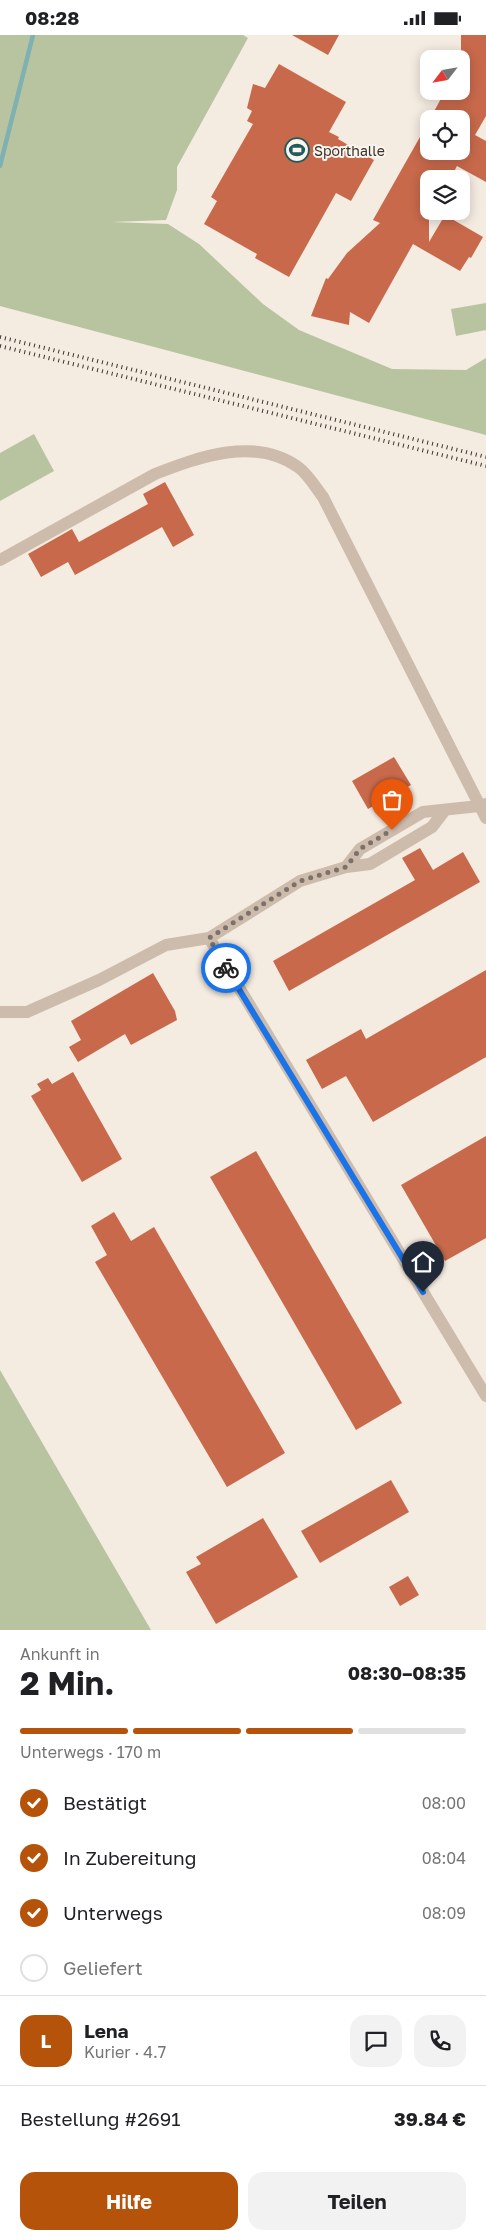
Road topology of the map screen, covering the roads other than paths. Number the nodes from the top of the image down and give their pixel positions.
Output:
1 (0, 560) edge
2 (483, 805) edge
3 (446, 810) junction
4 (486, 818) edge
5 (346, 867) junction
6 (209, 938) junction
7 (0, 1012) edge
8 (486, 1396) edge

1 - 2 street
2 - 3 street
2 - 4 street
3 - 5 street
3 - 5 street
5 - 6 street
6 - 7 street
6 - 8 street

